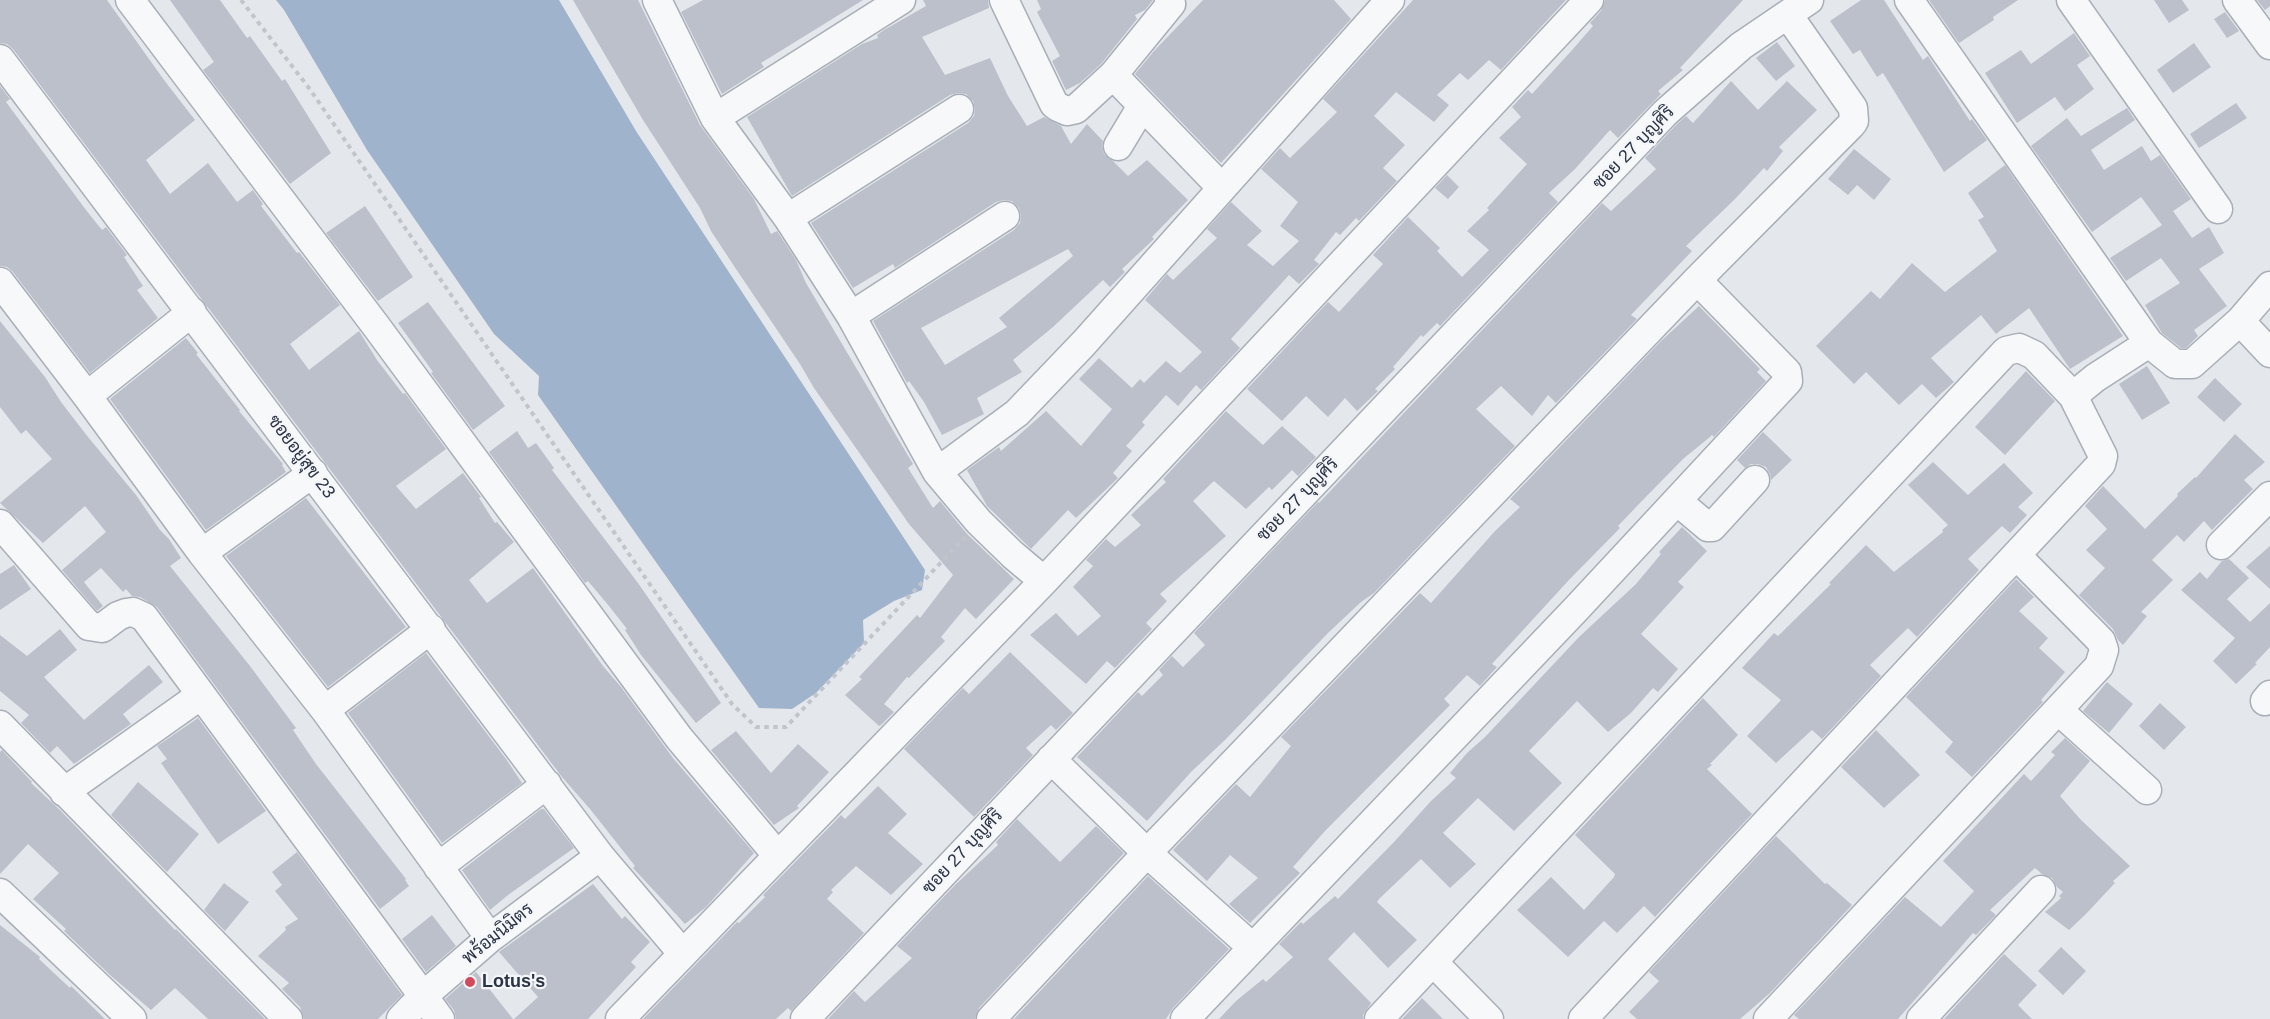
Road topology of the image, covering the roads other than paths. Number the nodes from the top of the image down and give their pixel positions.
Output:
1 (130, 0) edge
2 (901, 0) edge
3 (1004, 0) edge
4 (1169, 0) edge
5 (1390, 0) edge
6 (1589, 0) edge
7 (1909, 0) edge
8 (2071, 0) edge
9 (2237, 0) edge
10 (668, 4) edge
11 (1800, 6) edge
12 (1363, 11) edge
13 (2270, 45) edge
14 (0, 59) edge
15 (1113, 75) junction
16 (1142, 106) junction
17 (959, 109) dead end
18 (715, 118) junction
19 (1118, 146) dead end
20 (1221, 187) junction
21 (2218, 208) dead end
22 (1005, 216) dead end
23 (788, 218) junction
24 (1697, 280) junction
25 (0, 282) edge
26 (2270, 286) edge
27 (192, 312) junction
28 (851, 316) junction
29 (2240, 321) junction
30 (2149, 343) junction
31 (2270, 353) edge
32 (87, 396) junction
33 (2073, 396) junction
34 (937, 472) junction
35 (314, 473) junction
36 (1755, 480) dead end
37 (2270, 496) edge
38 (1677, 501) junction
39 (0, 524) edge
40 (2221, 545) dead end
41 (202, 553) junction
42 (2016, 555) junction
43 (1044, 580) junction
44 (431, 629) junction
45 (201, 695) junction
46 (325, 710) junction
47 (2058, 710) junction
48 (2, 732) edge
49 (1051, 759) junction
50 (547, 784) junction
51 (2147, 790) dead end
52 (64, 792) junction
53 (1147, 854) junction
54 (777, 855) junction
55 (600, 856) junction
56 (438, 867) junction
57 (2040, 890) dead end
58 (0, 893) edge
59 (490, 938) junction
60 (1252, 948) junction
61 (683, 954) junction
62 (1433, 962) junction
63 (422, 997) junction
64 (132, 1019) edge
65 (288, 1019) edge
66 (401, 1019) edge
67 (440, 1019) edge
68 (620, 1019) edge
69 (805, 1019) edge
70 (991, 1019) edge
71 (1185, 1019) edge
72 (1379, 1019) edge
73 (1489, 1019) edge
74 (1583, 1019) edge
75 (1768, 1019) edge
76 (1921, 1019) edge

1 - 54 street
2 - 18 street
3 - 15 street
4 - 15 street
5 - 12 street
6 - 43 street
7 - 30 street
8 - 21 street
9 - 13 street
10 - 18 street
11 - 24 street
11 - 49 street, ซอย 27 บุญศิริ
12 - 20 street
14 - 27 street, ซอยอยู่สุข 23
15 - 16 street
16 - 19 street
16 - 20 street
17 - 23 street
18 - 23 street
20 - 34 street
22 - 28 street
23 - 28 street
24 - 38 street
24 - 53 street
25 - 32 street
26 - 29 street
27 - 32 street
27 - 35 street, ซอยอยู่สุข 23
28 - 34 street
29 - 30 street
29 - 31 street
30 - 33 street
32 - 41 street
33 - 42 street
33 - 62 street
34 - 43 street
35 - 41 street
35 - 44 street, ซอยอยู่สุข 23
36 - 38 street
37 - 40 street
38 - 60 street
39 - 45 street
41 - 46 street
42 - 47 street
42 - 74 street
43 - 54 street
44 - 46 street
44 - 50 street, ซอยอยู่สุข 23
45 - 52 street
45 - 63 street
46 - 56 street
47 - 51 street
47 - 75 street
48 - 52 street
49 - 53 street
49 - 69 street, ซอย 27 บุญศิริ
50 - 55 street, ซอยอยู่สุข 23
50 - 56 street
52 - 65 street
53 - 60 street
53 - 70 street
54 - 61 street
55 - 59 street, พร้อมนิมิตร
55 - 61 street, ซอยอยู่สุข 23
56 - 59 street
57 - 76 street
58 - 64 street
59 - 63 street, พร้อมนิมิตร
60 - 71 street
61 - 68 street
62 - 72 street
62 - 73 street
63 - 66 street, พร้อมนิมิตร
63 - 67 street

